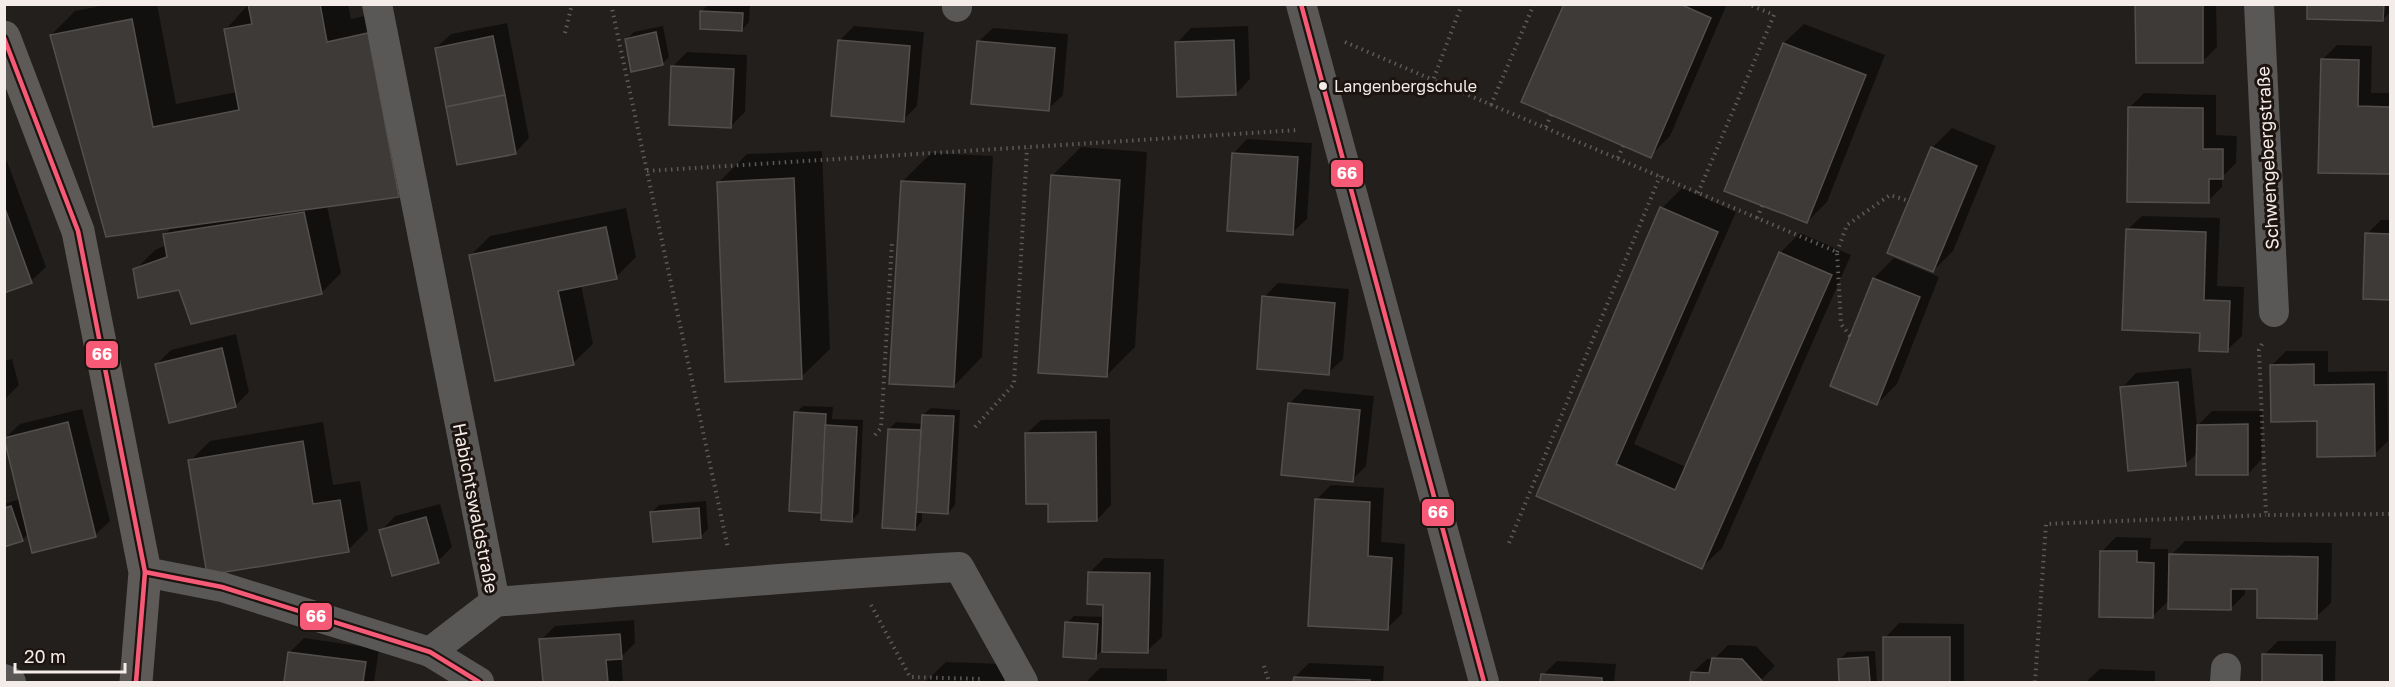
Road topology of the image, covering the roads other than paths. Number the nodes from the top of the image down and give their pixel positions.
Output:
1 (377, 4) edge
2 (2259, 4) edge
3 (1303, 15) edge
4 (4, 37) edge
5 (2274, 312) road end
6 (145, 572) junction
7 (495, 602) junction
8 (430, 652) junction
9 (4, 679) edge
10 (1023, 681) edge
11 (11, 682) edge
12 (136, 682) edge
13 (479, 682) edge
14 (1484, 682) edge

1 - 7 street, Habichtswaldstraße
2 - 5 street, Schwengebergstraße
3 - 14 street
4 - 6 street
6 - 8 street
6 - 12 street
7 - 8 street
7 - 10 street, Habichtswaldstraße
8 - 13 street
9 - 11 street

